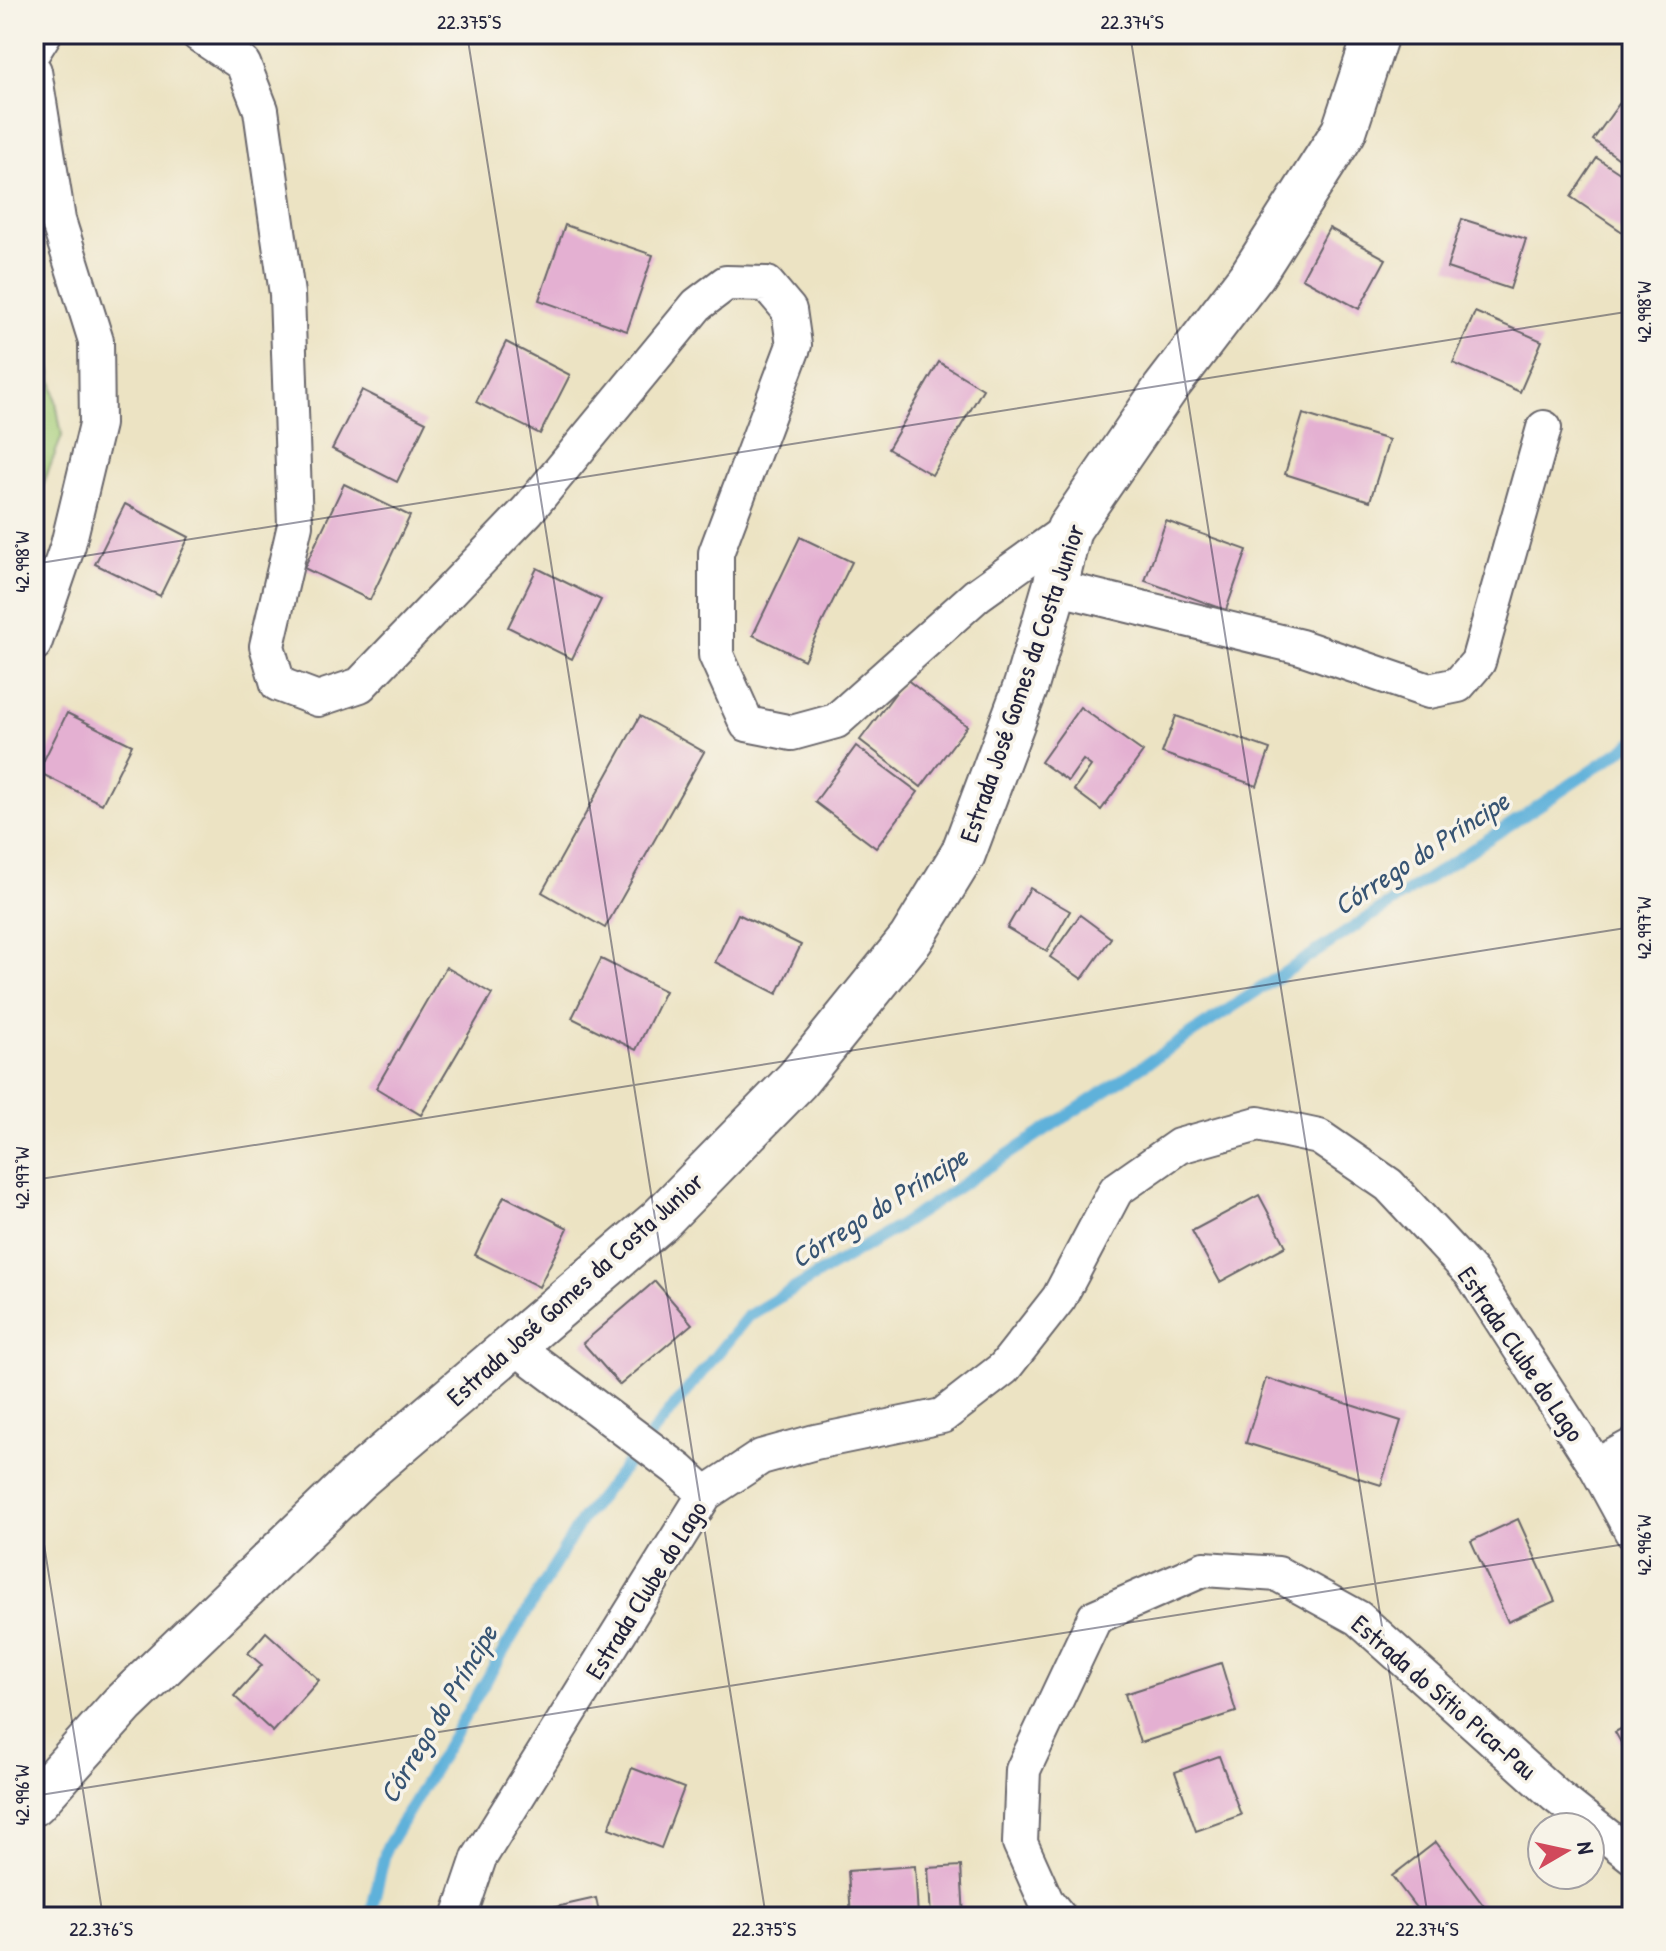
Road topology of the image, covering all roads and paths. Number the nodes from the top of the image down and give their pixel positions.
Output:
1 (44, 34) edge
2 (198, 34) edge
3 (1376, 34) edge
4 (34, 50) edge
5 (34, 71) edge
6 (1544, 428) dead end
7 (1069, 529) junction
8 (1055, 587) junction
9 (34, 644) edge
10 (514, 1346) junction
11 (1632, 1446) edge
12 (1596, 1466) junction
13 (705, 1494) junction
14 (1632, 1532) edge
15 (34, 1803) edge
16 (1632, 1856) edge
17 (459, 1917) edge
18 (1059, 1917) edge

1 - 4 street
2 - 7 street
3 - 7 street, Estrada José Gomes da Costa Junior
5 - 9 street
6 - 8 street
7 - 8 street, Estrada José Gomes da Costa Junior
8 - 10 street, Estrada José Gomes da Costa Junior
10 - 13 street
10 - 15 street, Estrada José Gomes da Costa Junior
11 - 12 street
12 - 13 street, Estrada Clube do Lago
12 - 14 street, Estrada Clube do Lago
13 - 17 street, Estrada Clube do Lago
16 - 18 street, Estrada do Sítio Pica-Pau

